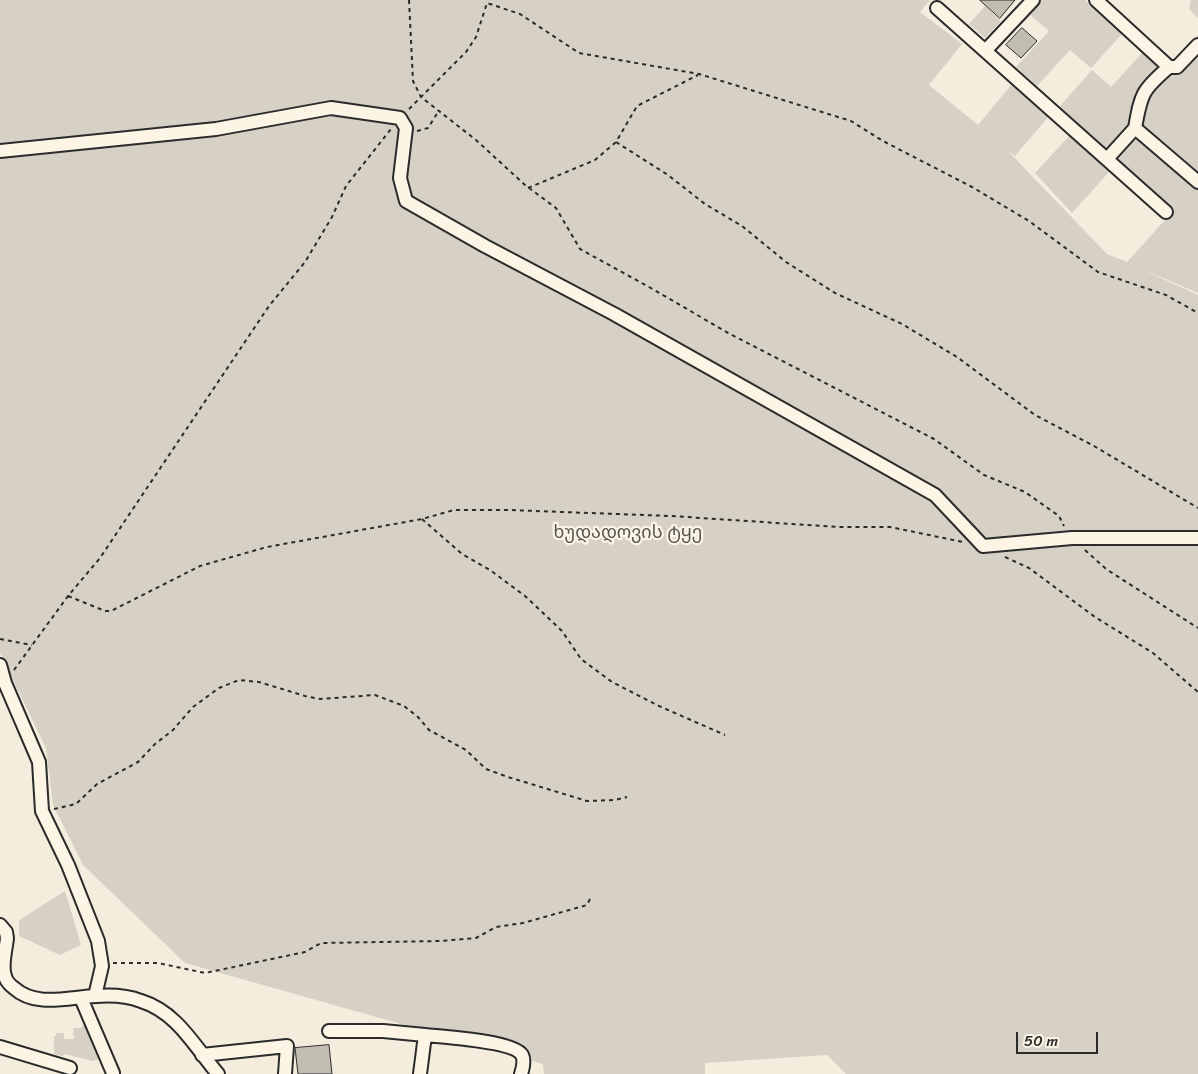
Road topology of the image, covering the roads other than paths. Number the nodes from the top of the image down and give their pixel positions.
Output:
1 (1033, 0) edge
2 (1096, 0) edge
3 (937, 8) dead end
4 (1198, 45) edge
5 (986, 50) junction
6 (1169, 67) junction
7 (1135, 128) junction
8 (0, 151) edge
9 (1108, 159) junction
10 (1198, 182) edge
11 (1166, 212) dead end
12 (1198, 538) edge
13 (0, 665) edge
14 (0, 926) edge
15 (95, 996) junction
16 (82, 998) junction
17 (329, 1030) dead end
18 (425, 1035) junction
19 (0, 1047) edge
20 (202, 1055) junction
21 (70, 1068) dead end
22 (113, 1073) edge
23 (218, 1074) edge
24 (285, 1074) edge
25 (420, 1074) edge
26 (521, 1074) edge

1 - 5 street
2 - 6 street
3 - 5 street
4 - 6 street
5 - 9 street
6 - 7 street
7 - 9 street
7 - 10 street
8 - 12 street
9 - 11 street
13 - 15 street
14 - 16 street
15 - 16 street
15 - 20 street
16 - 22 street
17 - 18 street
18 - 25 street
18 - 26 street
19 - 21 street
20 - 23 street
20 - 24 street

